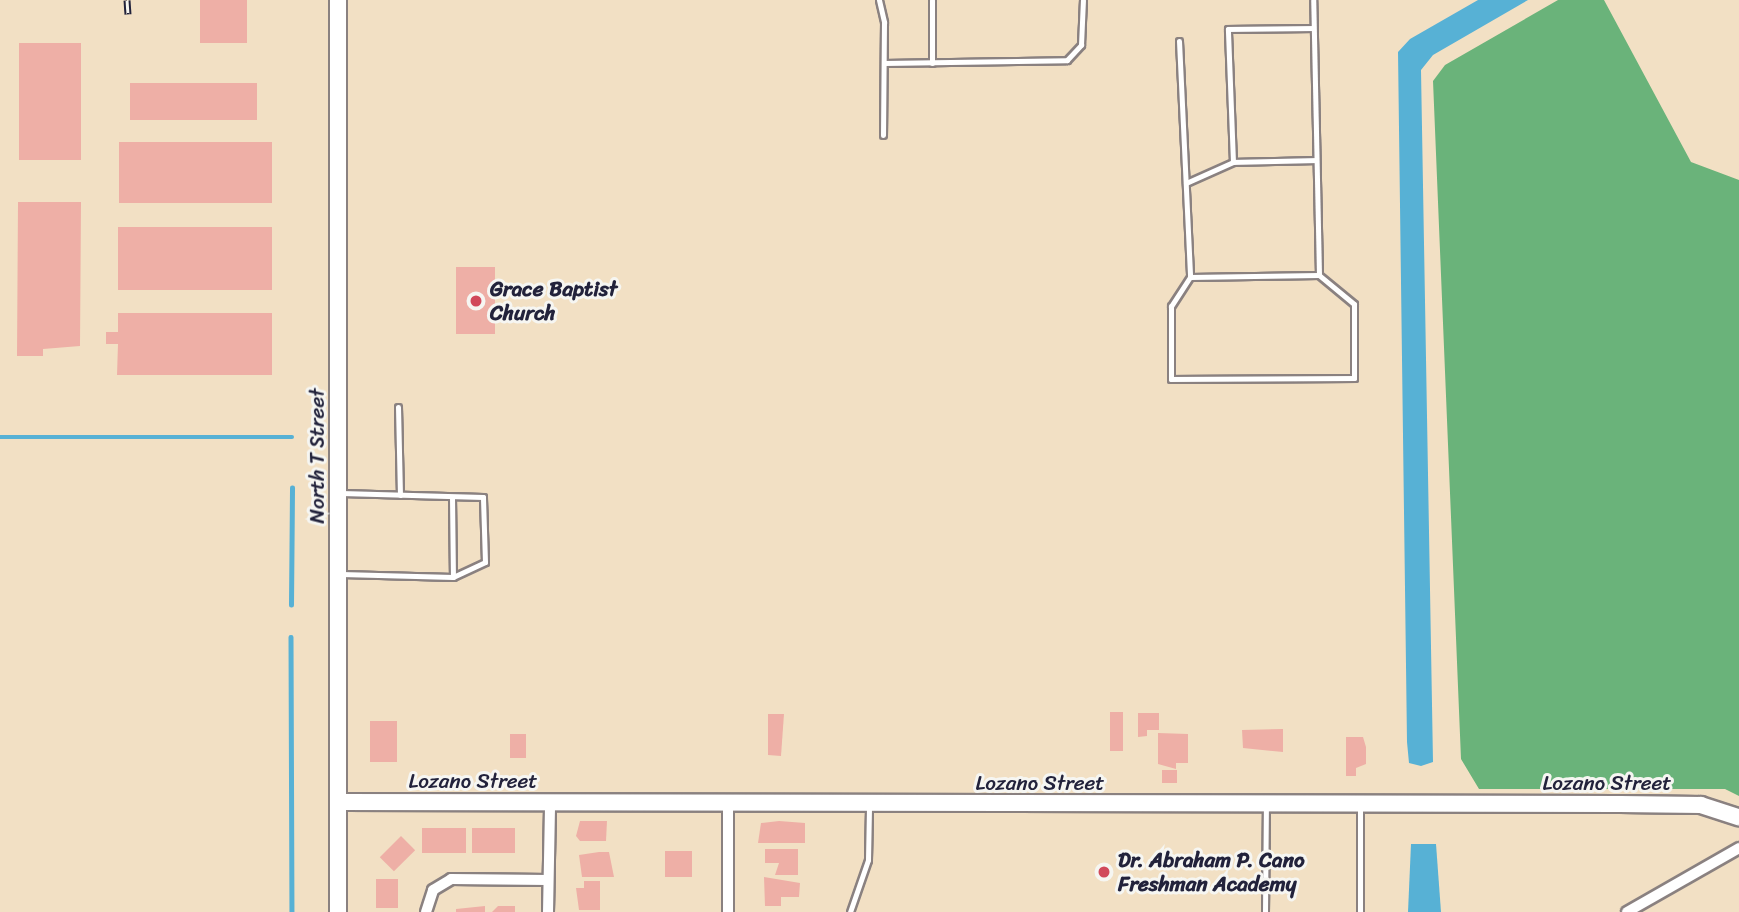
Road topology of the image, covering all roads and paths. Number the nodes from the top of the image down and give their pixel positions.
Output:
1 (338, 0) edge
2 (879, 0) edge
3 (932, 0) edge
4 (1083, 0) edge
5 (1313, 0) edge
6 (1313, 28) junction
7 (1179, 41) dead end
8 (884, 63) junction
9 (932, 63) junction
10 (883, 135) dead end
11 (1316, 160) junction
12 (1233, 162) junction
13 (1186, 183) junction
14 (1319, 275) junction
15 (1190, 277) junction
16 (398, 407) dead end
17 (338, 492) junction
18 (400, 495) junction
19 (452, 496) junction
20 (338, 573) junction
21 (453, 577) junction
22 (338, 802) junction
23 (550, 803) junction
24 (728, 803) junction
25 (869, 804) junction
26 (1266, 805) junction
27 (1360, 805) junction
28 (1739, 817) edge
29 (1739, 848) edge
30 (548, 880) junction
31 (338, 912) edge
32 (426, 912) edge
33 (548, 912) edge
34 (727, 912) edge
35 (850, 912) edge
36 (1265, 912) edge
37 (1360, 912) edge
38 (1627, 912) edge

1 - 17 street, North T Street
2 - 8 lane
3 - 9 lane
4 - 9 lane
5 - 6 lane
6 - 11 lane
6 - 12 lane
7 - 13 lane
8 - 9 lane
8 - 10 lane
11 - 12 lane
11 - 14 lane
12 - 13 lane
13 - 15 lane
14 - 15 lane
14 - 15 lane
16 - 18 lane
17 - 18 lane
17 - 20 street, North T Street
18 - 19 lane
19 - 21 lane
19 - 21 lane
20 - 21 lane
20 - 22 street, North T Street
22 - 23 street, Lozano Street
22 - 31 street, North T Street
23 - 24 street, Lozano Street
23 - 30 street
24 - 25 street, Lozano Street
24 - 34 street
25 - 26 street, Lozano Street
25 - 35 lane
26 - 27 street, Lozano Street
26 - 36 lane
27 - 28 street, Lozano Street
27 - 37 lane
29 - 38 street
30 - 32 street
30 - 33 street

